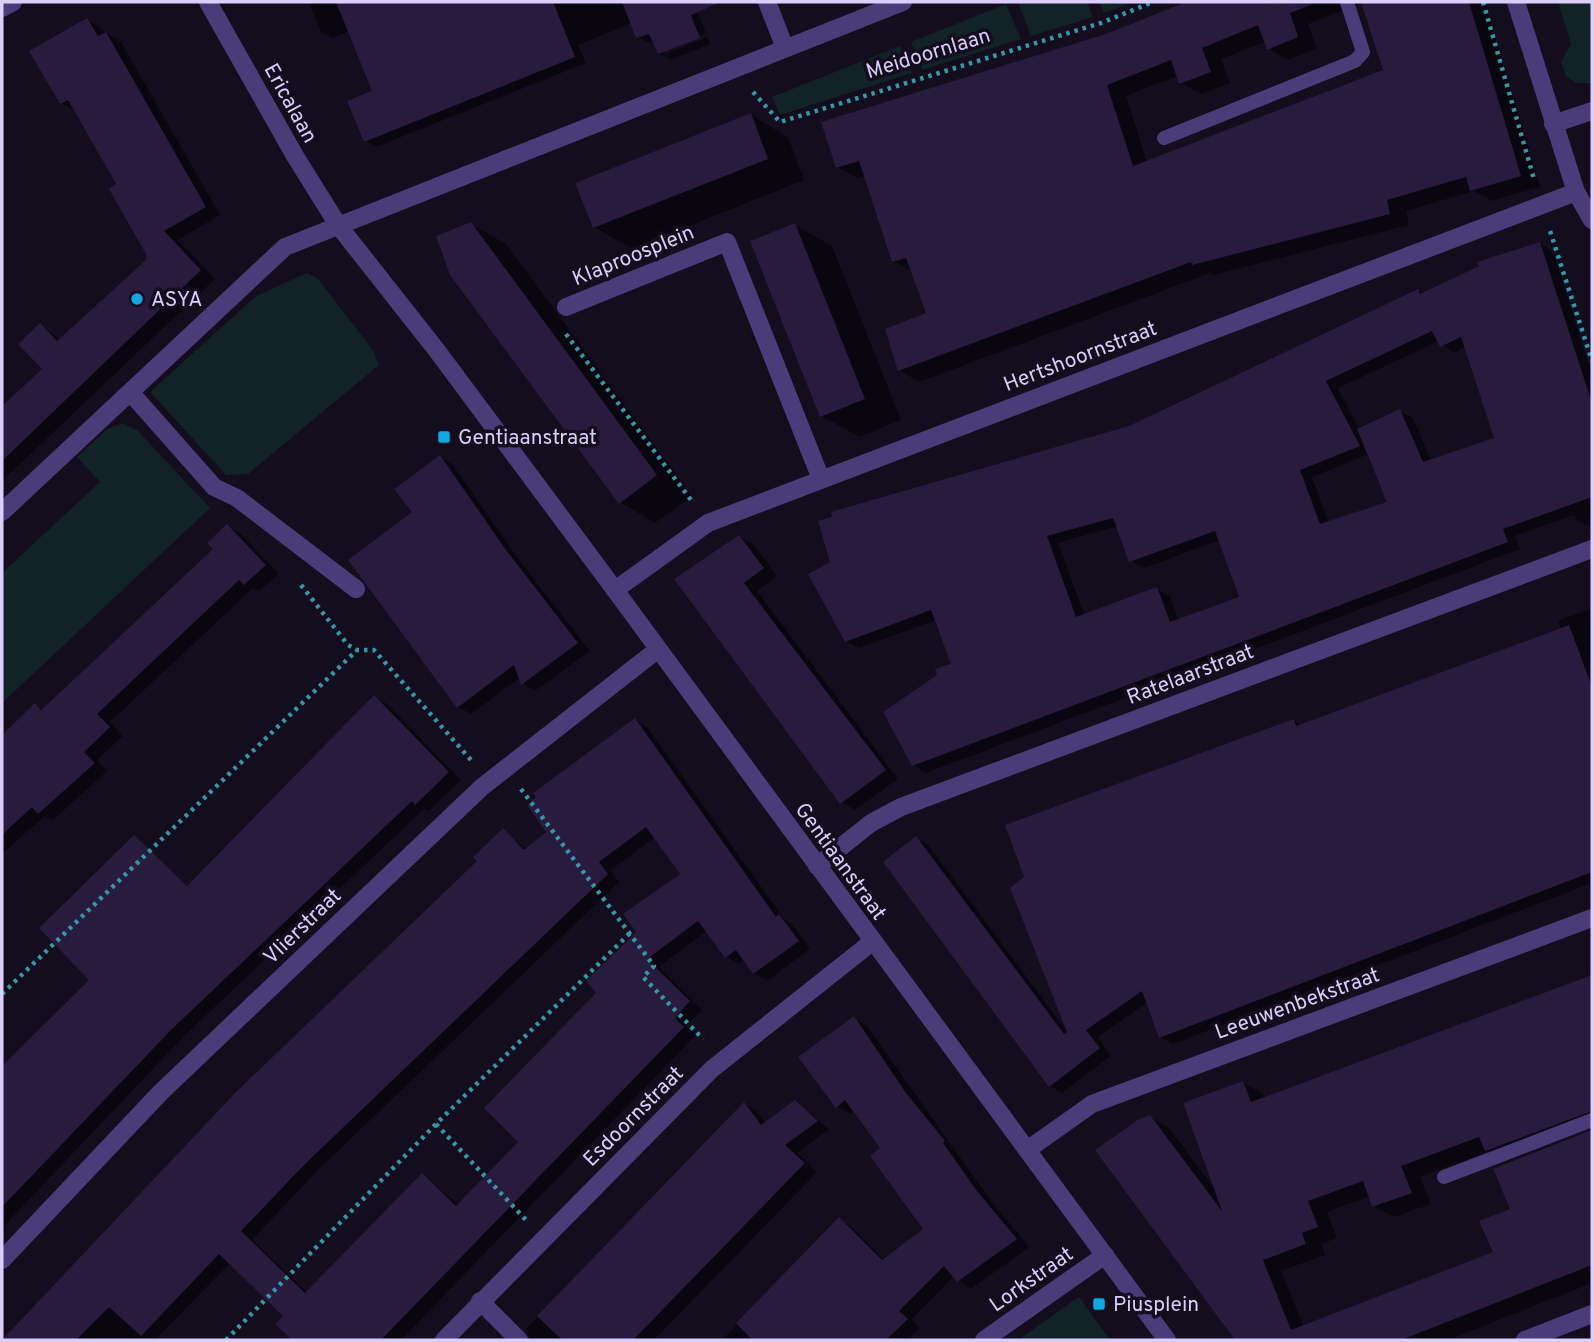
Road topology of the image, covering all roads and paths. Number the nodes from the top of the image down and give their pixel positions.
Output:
1 (13, 2) edge
2 (208, 2) edge
3 (767, 2) edge
4 (902, 2) edge
5 (1153, 2) edge
6 (1348, 2) edge
7 (1516, 2) edge
8 (2, 8) edge
9 (785, 48) junction
10 (741, 66) junction
11 (1592, 111) edge
12 (1553, 124) junction
13 (1164, 138) dead end
14 (1576, 192) junction
15 (1592, 220) edge
16 (338, 225) junction
17 (566, 307) joint
18 (131, 393) junction
19 (821, 479) junction
20 (2, 512) edge
21 (708, 523) junction
22 (1592, 549) edge
23 (295, 577) dead end
24 (356, 589) dead end
25 (615, 590) junction
26 (357, 650) junction
27 (657, 650) junction
28 (506, 769) junction
29 (490, 782) junction
30 (817, 866) junction
31 (1592, 918) edge
32 (630, 933) junction
33 (872, 942) junction
34 (2, 994) edge
35 (723, 1060) junction
36 (1592, 1120) edge
37 (436, 1124) junction
38 (1027, 1150) junction
39 (1444, 1177) dead end
40 (543, 1238) junction
41 (1105, 1255) junction
42 (2, 1260) edge
43 (480, 1301) junction
44 (1592, 1314) edge
45 (226, 1340) edge
46 (444, 1340) edge
47 (519, 1340) edge
48 (984, 1340) edge
49 (1167, 1340) edge
50 (1525, 1340) edge

1 - 8 street
2 - 16 street, Ericalaan
3 - 9 street
4 - 9 street
5 - 10 path, Meidoornlaan
6 - 13 lane
7 - 12 street
9 - 10 street
10 - 16 street
11 - 12 street
12 - 14 street
14 - 15 street
14 - 19 street, Hertshoornstraat
16 - 18 street
16 - 25 street, Gentiaanstraat
17 - 19 street, Klaproosplein
17 - 21 path, Klaproosplein
18 - 20 street
18 - 24 street
19 - 21 street, Hertshoornstraat
21 - 25 street, Hertshoornstraat
22 - 30 street, Ratelaarstraat
23 - 26 path
25 - 27 street, Gentiaanstraat
26 - 29 path
26 - 34 path
27 - 28 street, Vlierstraat
27 - 30 street, Gentiaanstraat
28 - 29 street, Vlierstraat
28 - 32 path
29 - 42 street, Vlierstraat
30 - 33 street, Gentiaanstraat
31 - 38 street, Leeuwenbekstraat
32 - 35 path
32 - 37 path
33 - 35 street, Esdoornstraat
33 - 38 street, Gentiaanstraat
35 - 40 street, Esdoornstraat
36 - 39 lane
37 - 40 path
37 - 45 path
38 - 41 street, Gentiaanstraat
40 - 43 street, Esdoornstraat
41 - 48 street, Lorkstraat
41 - 49 street, Gentiaanstraat
43 - 46 street, Esdoornstraat
43 - 47 street
44 - 50 street

